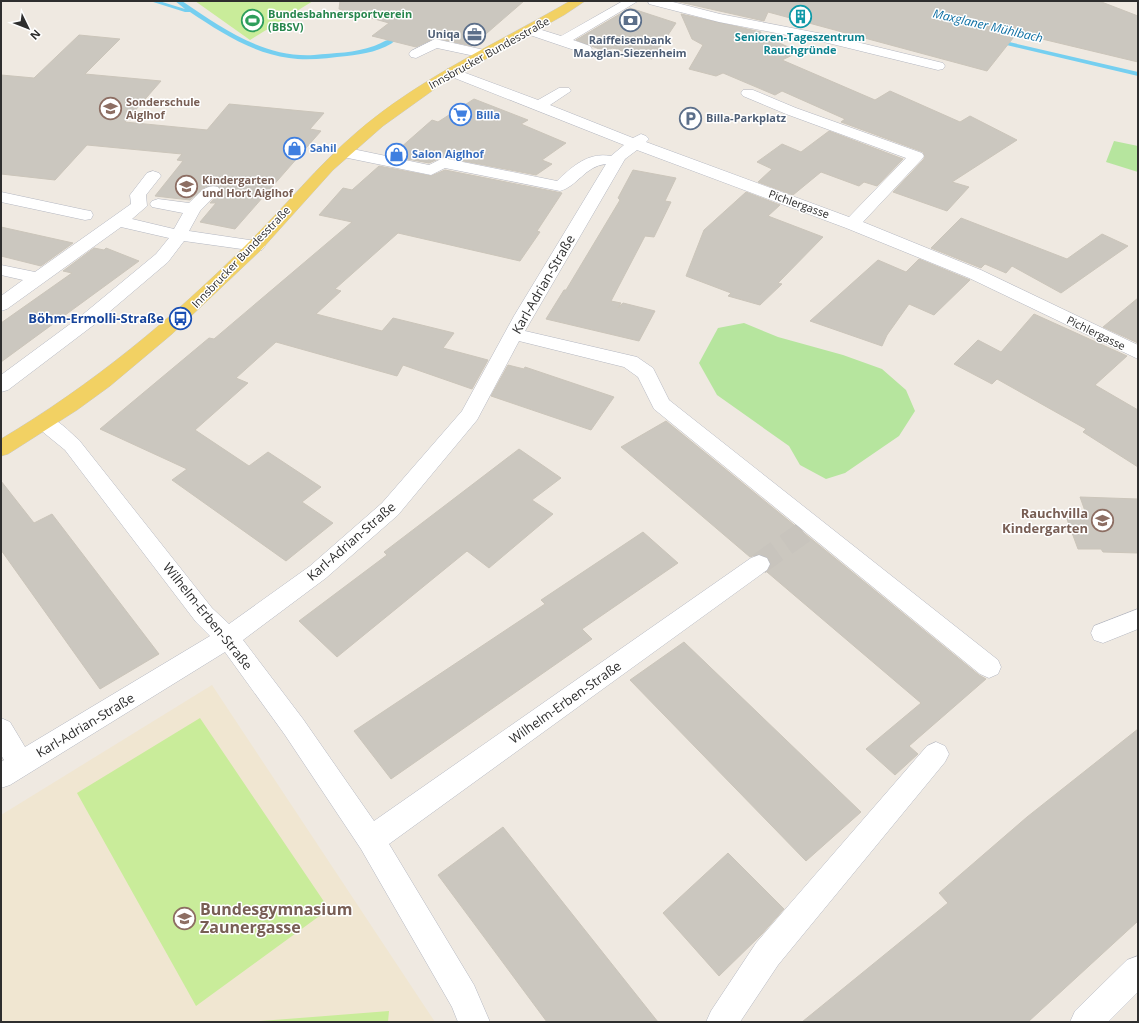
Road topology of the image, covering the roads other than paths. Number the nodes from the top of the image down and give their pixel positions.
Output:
1 (579, 1) edge
2 (632, 1) edge
3 (654, 1) edge
4 (529, 30) junction
5 (562, 41) junction
6 (585, 49) dead end
7 (416, 54) dead end
8 (484, 54) junction
9 (938, 66) dead end
10 (452, 72) junction
11 (564, 91) dead end
12 (748, 93) dead end
13 (539, 106) junction
14 (639, 142) junction
15 (343, 152) junction
16 (616, 161) junction
17 (153, 176) dead end
18 (212, 190) dead end
19 (1, 197) edge
20 (158, 204) dead end
21 (193, 209) junction
22 (85, 215) dead end
23 (119, 221) junction
24 (852, 224) junction
25 (180, 235) junction
26 (256, 246) junction
27 (1, 270) edge
28 (38, 278) junction
29 (1, 305) edge
30 (513, 334) junction
31 (1138, 353) edge
32 (1, 385) edge
33 (45, 423) junction
34 (1, 449) edge
35 (759, 564) tunnel mouth
36 (1138, 619) edge
37 (1103, 633) dead end
38 (228, 638) junction
39 (989, 667) dead end
40 (1, 730) edge
41 (936, 754) dead end
42 (10, 770) edge
43 (371, 840) junction
44 (1138, 971) edge
45 (474, 1022) edge
46 (722, 1022) edge
47 (1086, 1022) edge

1 - 4 main road, Innsbrucker Bundesstraße
2 - 5 street
3 - 9 street
4 - 5 street
4 - 8 main road, Innsbrucker Bundesstraße
5 - 6 street
7 - 8 street
8 - 10 main road, Innsbrucker Bundesstraße
10 - 13 street, Pichlergasse
10 - 15 main road, Innsbrucker Bundesstraße
11 - 13 street
12 - 24 street
13 - 14 street, Pichlergasse
14 - 16 street, Karl-Adrian-Straße
14 - 24 street, Pichlergasse
15 - 16 street
15 - 26 main road, Innsbrucker Bundesstraße
16 - 30 street, Karl-Adrian-Straße
17 - 23 street
18 - 21 street
19 - 22 street
20 - 21 street
21 - 25 street
23 - 25 street
23 - 28 street
24 - 31 street, Pichlergasse
25 - 26 street
25 - 32 street
26 - 33 main road, Innsbrucker Bundesstraße
27 - 28 street
28 - 29 street
30 - 38 street, Karl-Adrian-Straße
30 - 39 street
33 - 34 main road, Innsbrucker Bundesstraße
33 - 38 street, Wilhelm-Erben-Straße
35 - 43 street, Wilhelm-Erben-Straße
36 - 37 street
38 - 42 street, Karl-Adrian-Straße
38 - 43 street, Wilhelm-Erben-Straße
40 - 42 street
41 - 46 street
43 - 45 street, Wilhelm-Erben-Straße
44 - 47 street

